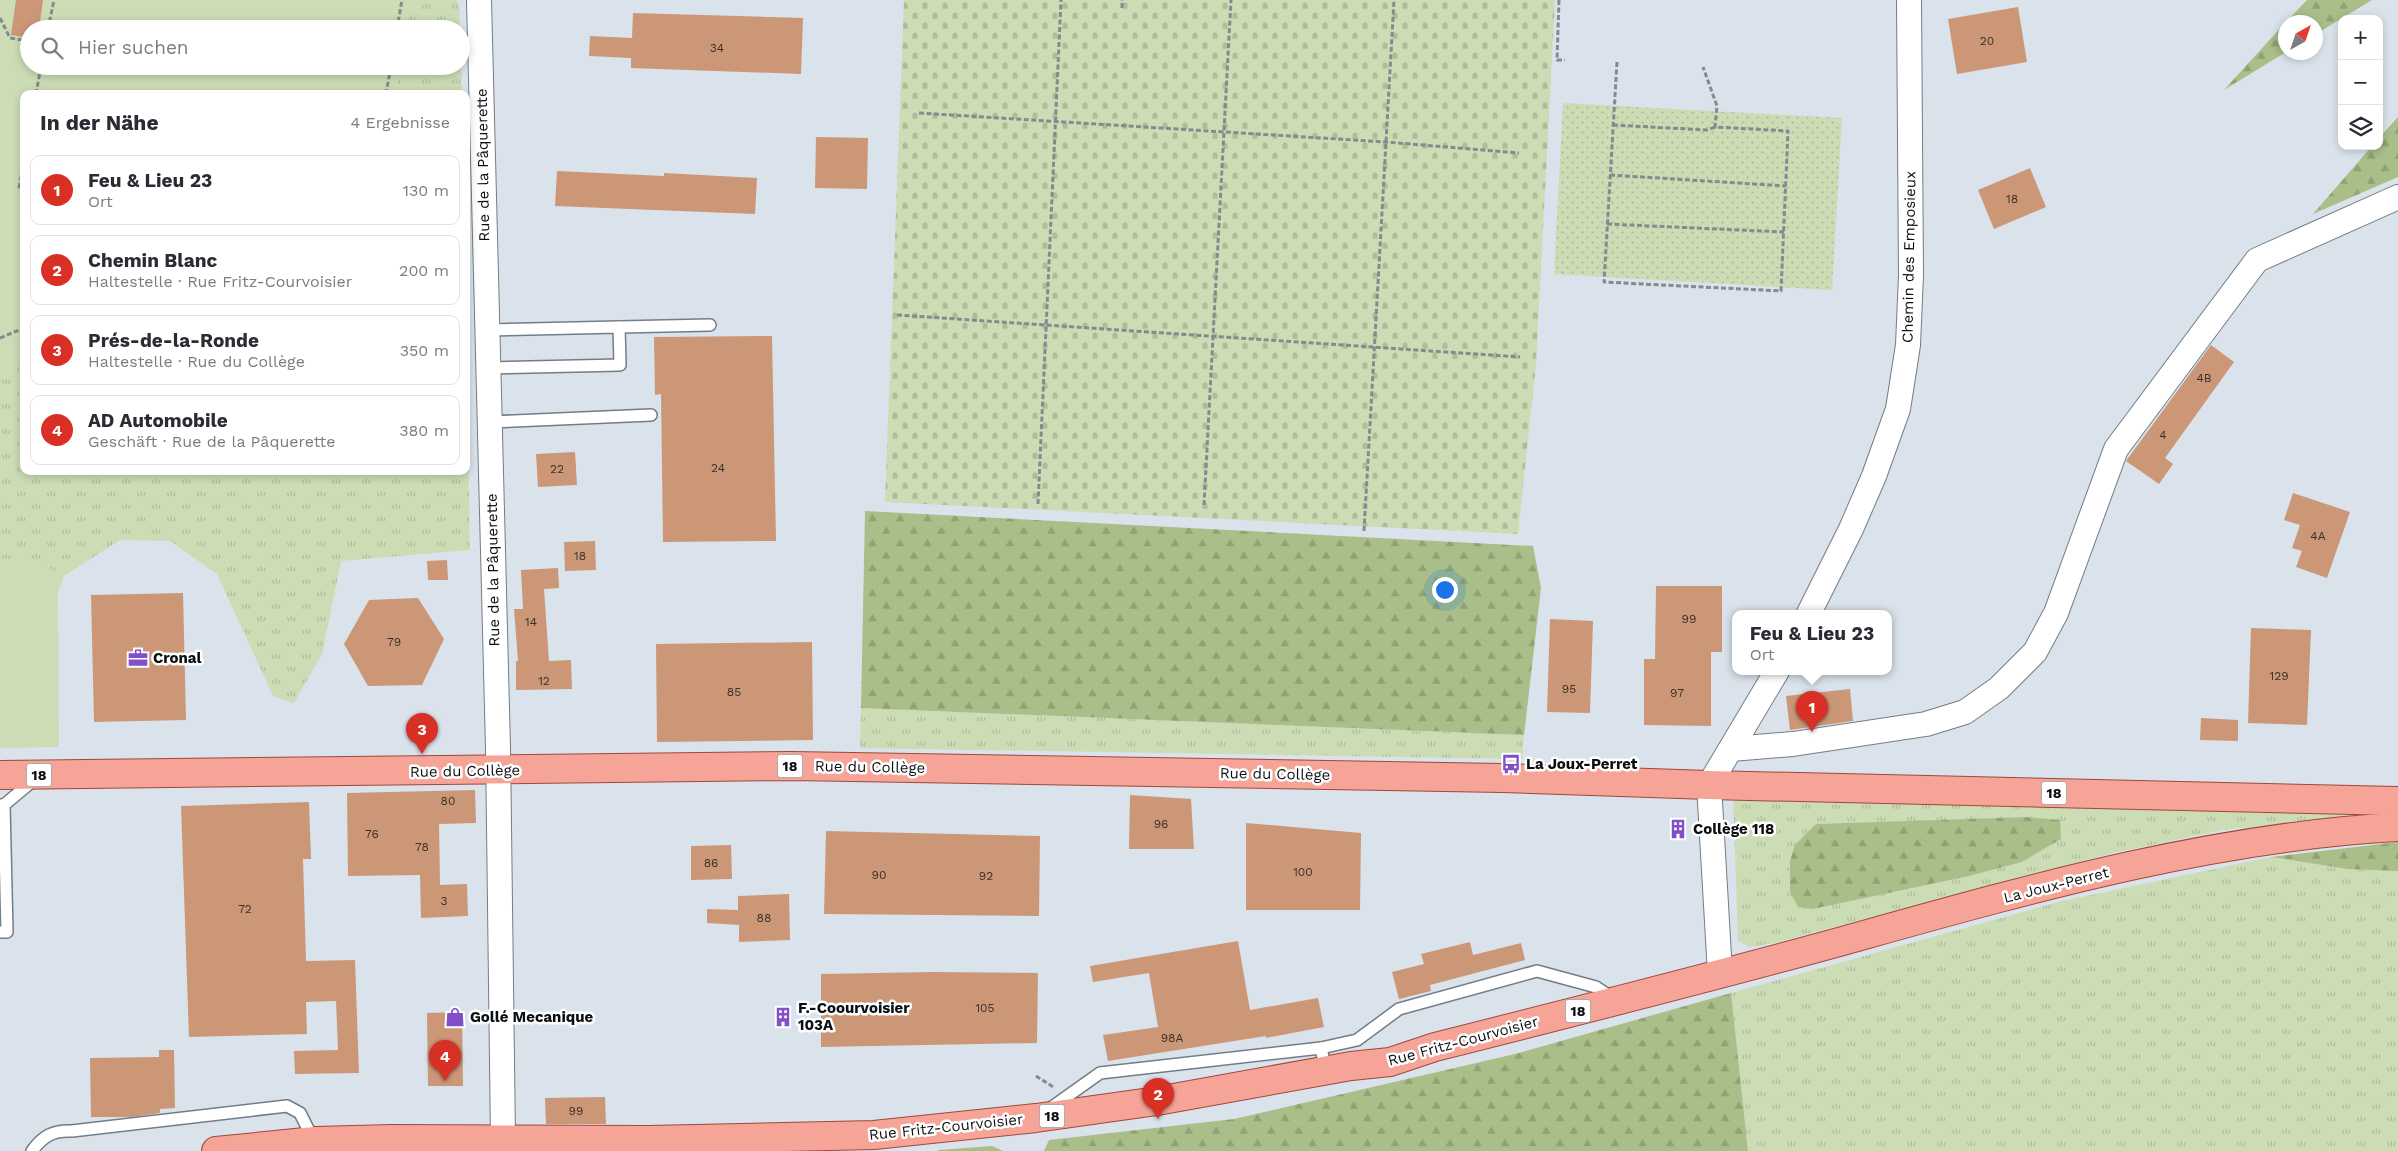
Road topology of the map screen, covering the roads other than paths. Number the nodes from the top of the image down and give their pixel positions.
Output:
1 (479, 0) edge
2 (1909, 0) edge
3 (2398, 197) edge
4 (710, 325) dead end
5 (619, 327) junction
6 (487, 330) junction
7 (488, 368) junction
8 (651, 414) dead end
9 (490, 422) junction
10 (1810, 610) edge
11 (1775, 675) edge
12 (1731, 749) junction
13 (498, 770) junction
14 (40, 775) junction
15 (0, 776) edge
16 (1709, 785) junction
17 (2398, 801) edge
18 (2, 805) edge
19 (2398, 826) edge
20 (0, 932) edge
21 (1720, 973) junction
22 (1616, 1001) junction
23 (1323, 1060) junction
24 (1036, 1118) junction
25 (503, 1140) junction
26 (315, 1141) junction
27 (468, 1145) edge
28 (32, 1151) edge
29 (216, 1151) edge

1 - 6 street, Rue de la Pâquerette
2 - 10 street, Chemin des Emposieux
3 - 12 street
4 - 5 lane
5 - 6 lane
5 - 7 lane
6 - 7 street, Rue de la Pâquerette
7 - 9 street, Rue de la Pâquerette
8 - 9 lane
9 - 13 street, Rue de la Pâquerette
11 - 12 street
12 - 16 street
13 - 14 main road, Rue du Collège / 18
13 - 16 main road, Rue du Collège / 18
13 - 25 street, Rue de la Pâquerette
14 - 15 main road, Rue du Collège / 18
14 - 18 lane
16 - 17 main road, 18
16 - 21 street
18 - 20 lane
19 - 21 main road, La Joux-Perret / 18
21 - 22 main road, Rue Fritz-Courvoisier / 18
22 - 23 main road, Rue Fritz-Courvoisier / 18
22 - 23 lane
23 - 24 main road, Rue Fritz-Courvoisier / 18
23 - 24 lane
24 - 25 main road, Rue Fritz-Courvoisier / 18
25 - 27 main road, Rue Fritz-Courvoisier / 18
26 - 27 main road, Rue Fritz-Courvoisier / 18
26 - 28 lane
26 - 29 main road, Rue Fritz-Courvoisier / 18

